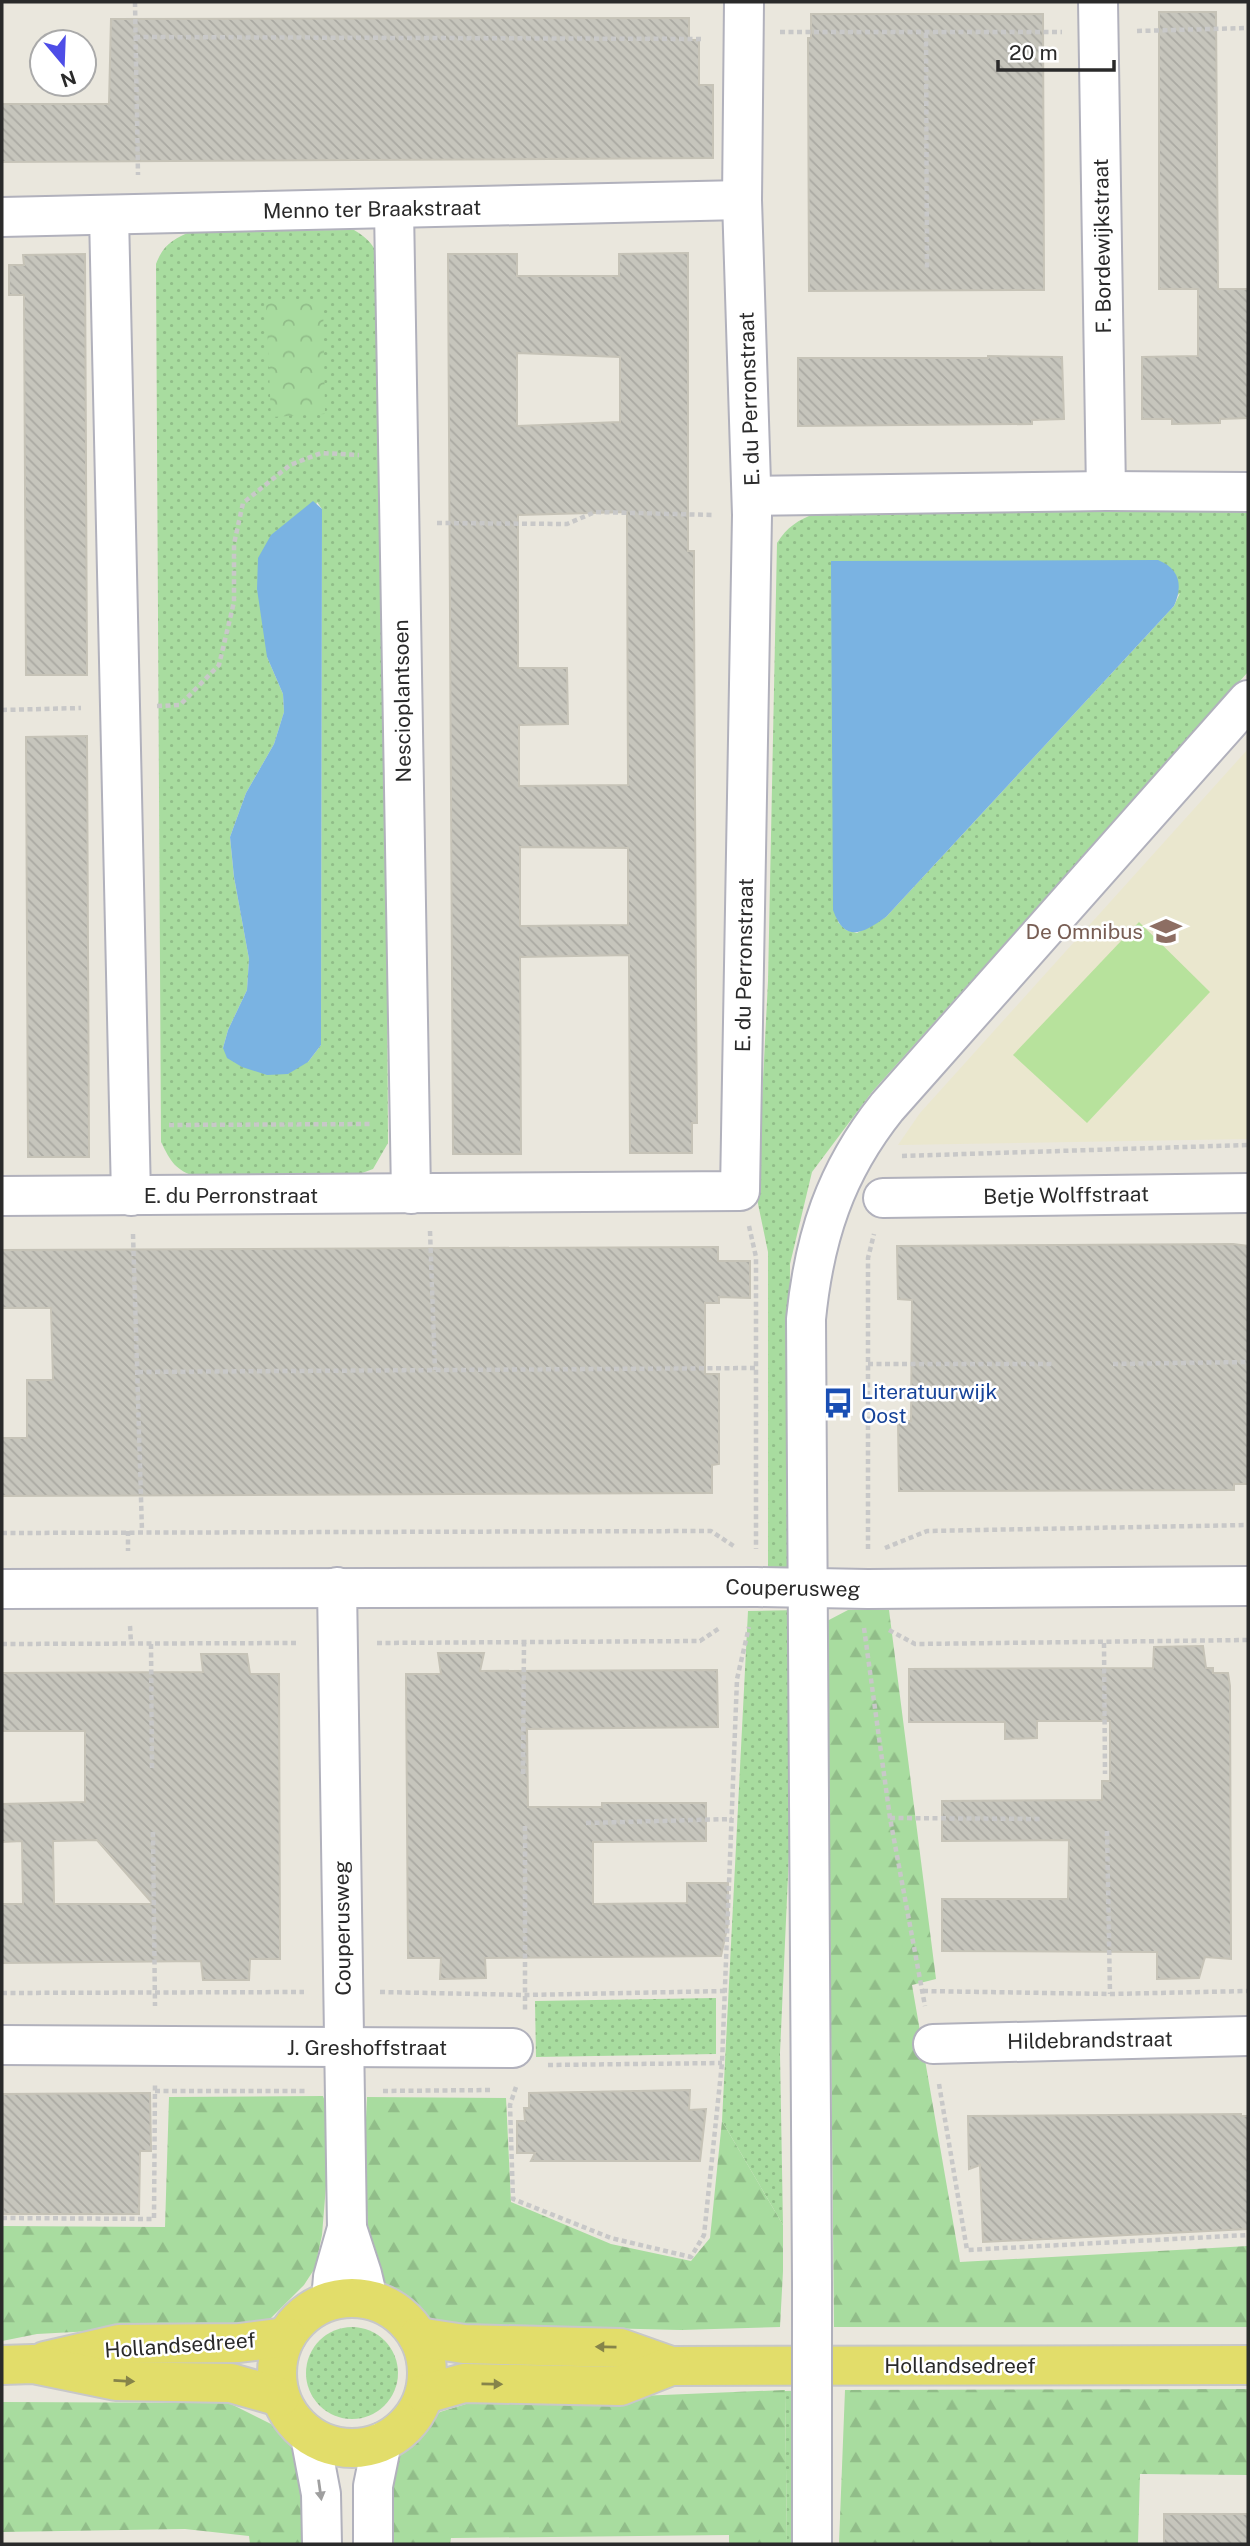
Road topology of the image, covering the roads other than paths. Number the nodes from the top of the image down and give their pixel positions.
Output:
1 (1098, 17) edge
2 (744, 24) edge
3 (742, 201) junction
4 (394, 209) junction
5 (124, 214) junction
6 (2, 216) edge
7 (1106, 491) junction
8 (1248, 492) edge
9 (752, 506) junction
10 (1248, 700) edge
11 (1248, 1193) edge
12 (420, 1194) junction
13 (2, 1196) edge
14 (131, 1196) junction
15 (883, 1198) road end
16 (1248, 1586) edge
17 (337, 1587) junction
18 (807, 1588) junction
19 (2, 1589) edge
20 (1248, 2036) edge
21 (933, 2043) road end
22 (521, 2044) road end
23 (2, 2045) edge
24 (344, 2047) junction
25 (350, 2300) junction
26 (286, 2337) junction
27 (418, 2337) junction
28 (17, 2365) edge
29 (1248, 2365) edge
30 (671, 2366) junction
31 (425, 2393) junction
32 (280, 2397) junction
33 (310, 2436) junction
34 (382, 2442) junction
35 (812, 2530) edge
36 (322, 2544) edge
37 (373, 2544) edge

1 - 7 street, F. Bordewijkstraat
2 - 3 street, E. du Perronstraat
3 - 4 street, Menno ter Braakstraat
3 - 9 street, E. du Perronstraat
4 - 5 street, Menno ter Braakstraat
4 - 12 street, Nescioplantsoen
5 - 6 street, Menno ter Braakstraat
5 - 14 street
7 - 8 street
7 - 9 street
9 - 12 street, E. du Perronstraat
10 - 18 street
11 - 15 street, Betje Wolffstraat
12 - 14 street, E. du Perronstraat
13 - 14 street, E. du Perronstraat
16 - 18 street, Couperusweg
17 - 18 street, Couperusweg
17 - 19 street, Couperusweg
17 - 24 street, Couperusweg
18 - 35 street, bridge
20 - 21 street, Hildebrandstraat
22 - 24 street, J. Greshoffstraat
23 - 24 street, J. Greshoffstraat
24 - 25 street, Couperusweg
25 - 26 main road
25 - 27 main road
26 - 28 main road, Hollandsedreef
26 - 32 main road
30 -> 27 main road, Hollandsedreef
27 - 31 main road
28 -> 32 main road, Hollandsedreef
29 - 30 main road, Hollandsedreef
31 -> 30 main road, Hollandsedreef
31 - 34 main road
32 - 33 main road
33 - 34 main road
33 -> 36 street
34 - 37 street

